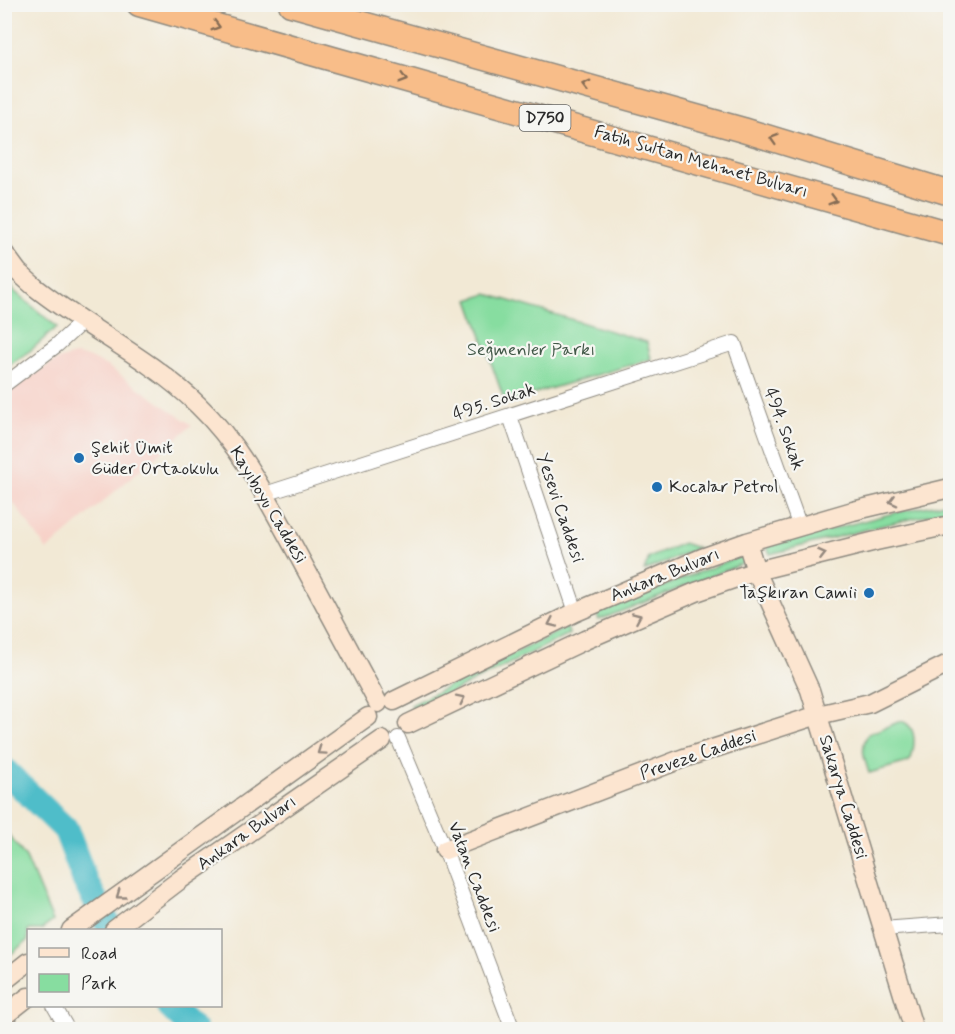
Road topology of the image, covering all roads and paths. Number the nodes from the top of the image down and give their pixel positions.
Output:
1 (139, 4) edge
2 (291, 4) edge
3 (951, 193) edge
4 (951, 234) edge
5 (4, 253) edge
6 (83, 321) junction
7 (734, 343) joint
8 (4, 385) edge
9 (510, 416) junction
10 (951, 488) edge
11 (265, 494) junction
12 (951, 525) edge
13 (800, 527) junction
14 (747, 542) junction
15 (756, 571) junction
16 (576, 612) junction
17 (585, 640) junction
18 (951, 663) edge
19 (380, 707) junction
20 (818, 715) junction
21 (396, 734) junction
22 (445, 850) junction
23 (951, 924) edge
24 (882, 928) junction
25 (72, 929) edge
26 (115, 929) edge
27 (27, 963) edge
28 (4, 981) edge
29 (27, 998) edge
30 (55, 1007) edge
31 (4, 1016) edge
32 (68, 1029) edge
33 (513, 1029) edge
34 (914, 1029) edge

1 -> 4 highway, Fatih Sultan Mehmet Bulvarı / D750
3 -> 2 highway, D750
5 - 6 main road, Kayıboyu Caddesi
6 - 8 street
6 - 11 main road, Kayıboyu Caddesi
7 - 9 street, 495. Sokak
7 - 13 street, 494. Sokak
9 - 11 street, 495. Sokak
9 - 16 street, Yesevi Caddesi
10 -> 13 main road, Ankara Bulvarı
11 - 19 main road, Kayıboyu Caddesi
15 -> 12 main road, Ankara Bulvarı
13 - 14 main road, Ankara Bulvarı
14 - 15 main road, Sakarya Caddesi
14 - 16 main road, Ankara Bulvarı
17 -> 15 main road, Ankara Bulvarı
15 - 20 main road, Sakarya Caddesi
16 - 17 main road
16 -> 19 main road, Ankara Bulvarı
21 -> 17 main road, Ankara Bulvarı
18 - 20 main road, Preveze Caddesi
19 - 21 main road
19 - 21 main road
19 -> 25 main road, Ankara Bulvarı
20 - 22 main road, Preveze Caddesi
20 - 24 main road, Sakarya Caddesi
21 - 22 street, Vatan Caddesi
21 - 26 main road, Ankara Bulvarı
22 - 33 street, Vatan Caddesi
23 - 24 street
24 - 34 main road, Sakarya Caddesi
27 - 28 main road
29 - 31 main road
30 - 32 street

